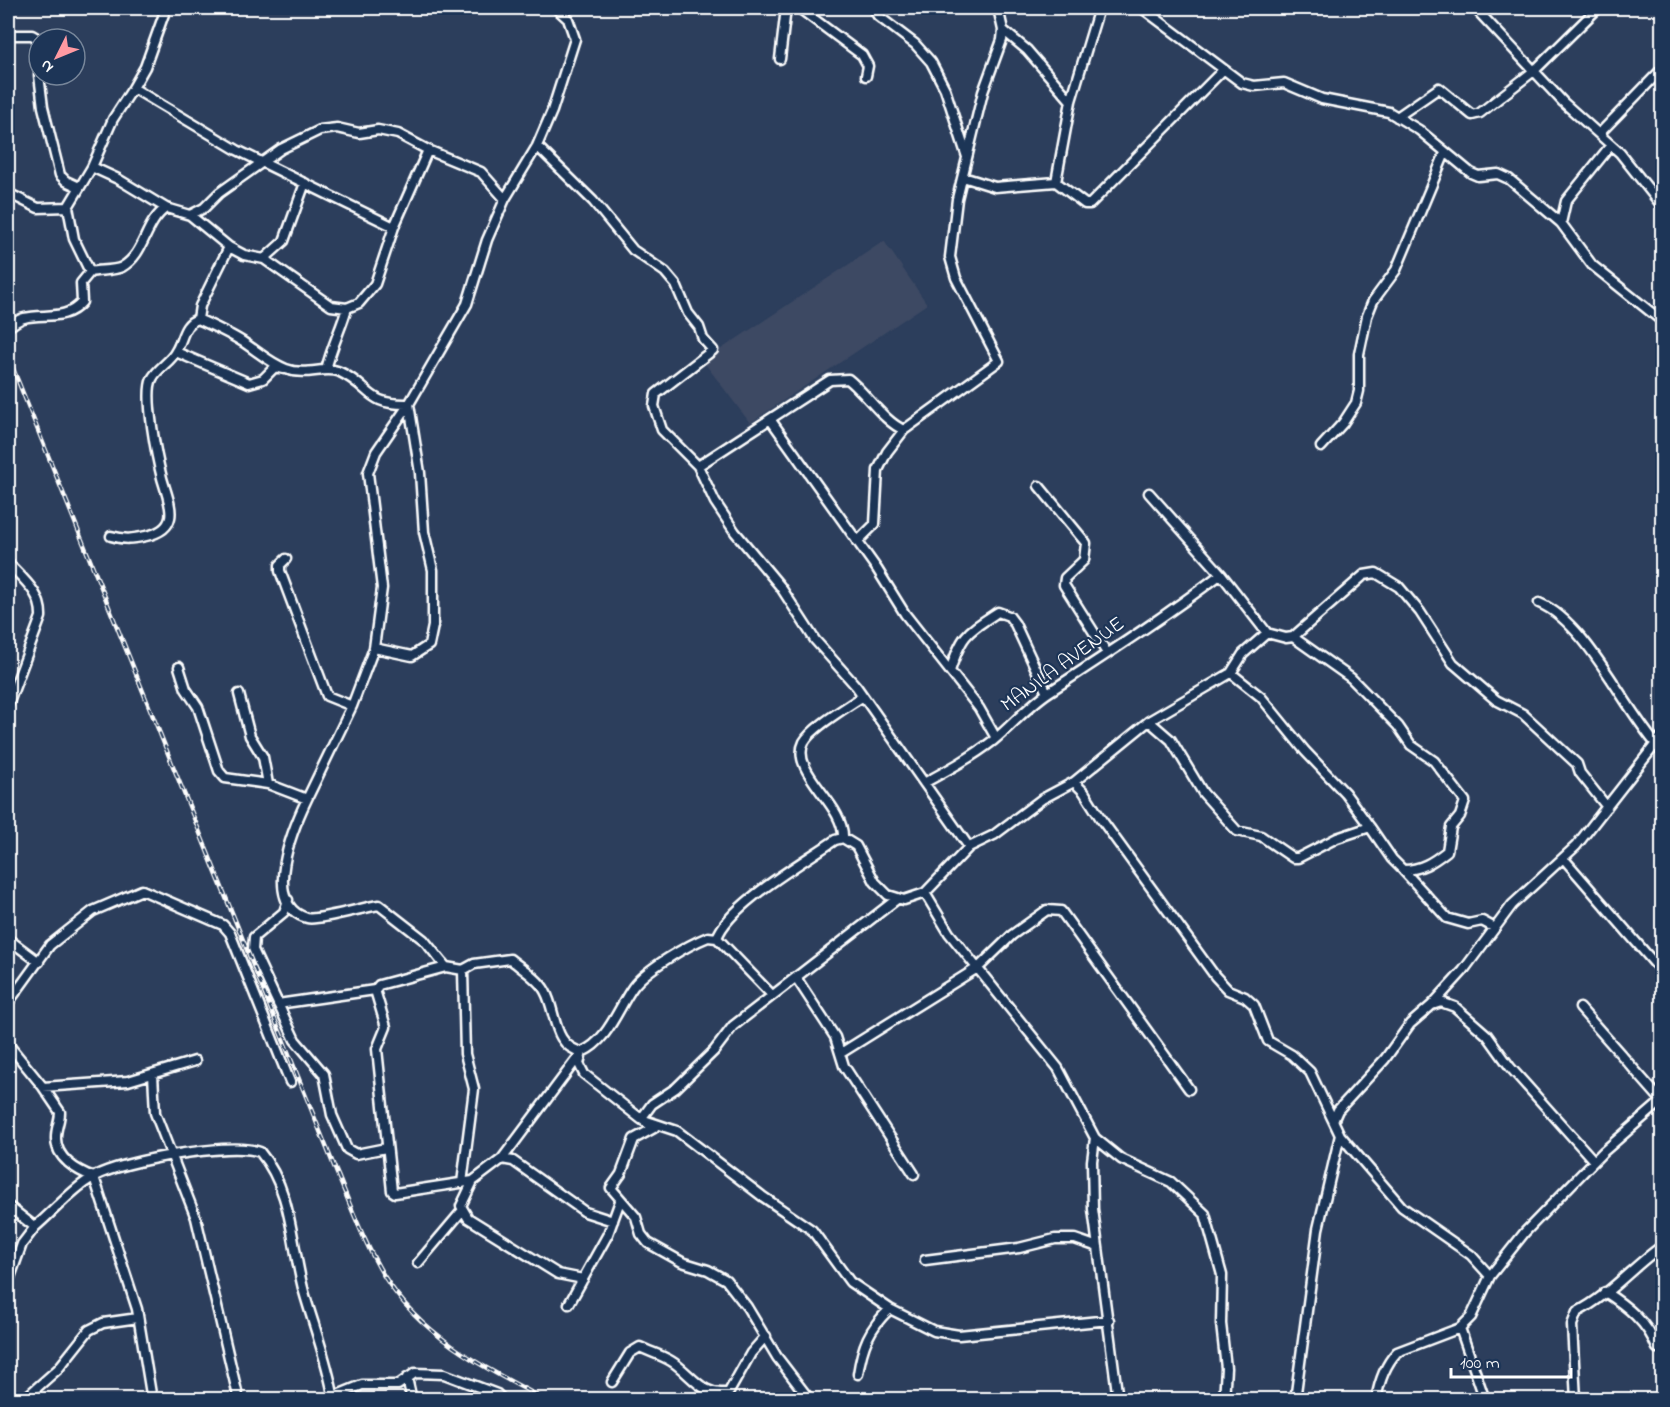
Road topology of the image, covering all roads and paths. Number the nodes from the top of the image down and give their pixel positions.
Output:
1 (556, 8) edge
2 (786, 8) edge
3 (799, 8) edge
4 (873, 8) edge
5 (998, 8) edge
6 (1099, 8) edge
7 (1142, 8) edge
8 (1475, 8) edge
9 (1598, 8) edge
10 (164, 14) dead end
11 (1003, 30) junction
12 (8, 34) edge
13 (27, 35) edge
14 (780, 59) dead end
15 (1662, 69) edge
16 (1223, 70) junction
17 (1535, 70) junction
18 (866, 76) dead end
19 (41, 87) edge
20 (133, 88) junction
21 (1071, 101) junction
22 (1397, 117) junction
23 (1599, 134) junction
24 (1611, 145) junction
25 (537, 146) junction
26 (428, 150) junction
27 (1445, 153) junction
28 (968, 158) junction
29 (264, 161) junction
30 (92, 167) junction
31 (963, 177) junction
32 (1056, 182) junction
33 (305, 183) junction
34 (79, 187) junction
35 (8, 193) edge
36 (505, 199) junction
37 (1662, 206) edge
38 (69, 207) junction
39 (166, 208) junction
40 (190, 215) junction
41 (1561, 223) junction
42 (394, 227) junction
43 (229, 247) junction
44 (264, 259) junction
45 (90, 272) junction
46 (347, 308) junction
47 (198, 319) junction
48 (1662, 321) edge
49 (8, 327) edge
50 (176, 352) junction
51 (285, 369) junction
52 (326, 370) junction
53 (409, 404) junction
54 (770, 419) junction
55 (904, 430) junction
56 (1321, 447) dead end
57 (698, 466) junction
58 (1039, 486) dead end
59 (1149, 494) dead end
60 (111, 536) dead end
61 (857, 542) junction
62 (286, 560) dead end
63 (8, 562) edge
64 (1221, 574) junction
65 (1539, 603) dead end
66 (1267, 633) junction
67 (1293, 637) junction
68 (374, 648) junction
69 (1107, 653) junction
70 (178, 667) dead end
71 (950, 671) junction
72 (1231, 673) junction
73 (1047, 693) junction
74 (239, 694) dead end
75 (863, 696) junction
76 (8, 705) edge
77 (352, 706) junction
78 (1149, 721) junction
79 (1662, 736) edge
80 (996, 738) junction
81 (1659, 748) edge
82 (1074, 782) junction
83 (924, 783) junction
84 (268, 784) junction
85 (307, 799) junction
86 (1607, 807) junction
87 (1370, 827) junction
88 (843, 837) junction
89 (969, 848) junction
90 (1564, 859) junction
91 (1403, 870) junction
92 (925, 893) junction
93 (897, 899) junction
94 (288, 900) junction
95 (1495, 928) junction
96 (717, 938) junction
97 (8, 939) edge
98 (39, 962) junction
99 (446, 967) junction
100 (979, 967) junction
101 (463, 970) junction
102 (1662, 972) edge
103 (797, 979) junction
104 (375, 990) junction
105 (771, 994) junction
106 (8, 1004) edge
107 (278, 1004) junction
108 (1432, 1005) junction
109 (1580, 1008) dead end
110 (8, 1044) edge
111 (582, 1052) junction
112 (841, 1053) junction
113 (195, 1061) dead end
114 (153, 1074) junction
115 (290, 1083) dead end
116 (43, 1087) junction
117 (1189, 1089) dead end
118 (1662, 1101) edge
119 (641, 1119) junction
120 (1334, 1119) junction
121 (1340, 1135) junction
122 (1095, 1138) junction
123 (386, 1148) junction
124 (174, 1157) junction
125 (502, 1160) junction
126 (1594, 1161) junction
127 (914, 1174) dead end
128 (94, 1177) junction
129 (473, 1181) junction
130 (462, 1183) junction
131 (620, 1202) junction
132 (8, 1206) edge
133 (462, 1211) junction
134 (613, 1221) junction
135 (35, 1227) junction
136 (1662, 1246) edge
137 (1098, 1247) junction
138 (925, 1260) dead end
139 (418, 1263) dead end
140 (1490, 1276) junction
141 (582, 1279) junction
142 (8, 1282) edge
143 (1605, 1292) junction
144 (569, 1304) dead end
145 (890, 1309) junction
146 (138, 1318) junction
147 (1109, 1320) junction
148 (1460, 1328) junction
149 (766, 1336) junction
150 (1657, 1348) dead end
151 (858, 1374) dead end
152 (407, 1378) junction
153 (612, 1382) dead end
154 (331, 1398) edge
155 (23, 1400) edge
156 (152, 1400) edge
157 (239, 1400) edge
158 (412, 1400) edge
159 (503, 1400) edge
160 (810, 1400) edge
161 (1118, 1400) edge
162 (1224, 1400) edge
163 (1295, 1400) edge
164 (1376, 1400) edge
165 (1485, 1400) edge
166 (1576, 1400) edge

1 - 25 street
2 - 14 street
3 - 18 street
4 - 28 street
5 - 11 street
6 - 21 street
7 - 16 street
8 - 17 street
9 - 17 street
10 - 20 street
11 - 21 street
11 - 28 street
12 - 13 street
15 - 23 street
16 - 22 street
16 - 32 street
17 - 22 street
17 - 23 street
19 - 34 street
20 - 29 street
20 - 30 street
21 - 32 street
22 - 27 street
23 - 24 street
24 - 37 street
24 - 41 street
25 - 36 street
25 - 57 street
26 - 29 street
26 - 36 street
26 - 42 street
27 - 41 street
27 - 56 street
28 - 31 street
29 - 33 street
29 - 40 street
30 - 34 street
30 - 39 street
31 - 32 street
31 - 55 street
33 - 42 street
33 - 44 street
34 - 38 street
35 - 38 street
36 - 53 street
38 - 45 street
39 - 40 street
39 - 45 street
40 - 43 street
41 - 48 street
42 - 46 street
43 - 44 street
43 - 47 street
44 - 46 street
45 - 49 street
46 - 52 street
47 - 50 street
47 - 51 street
50 - 51 street
50 - 60 street
51 - 52 street
52 - 53 street
53 - 68 street
53 - 68 street
54 - 55 street
54 - 57 street
54 - 61 street
55 - 61 street
57 - 75 street
58 - 69 street
59 - 64 street
61 - 71 street
62 - 77 street
63 - 76 street
64 - 66 street
64 - 69 street, MANILA AVENUE
65 - 81 street
66 - 67 street
66 - 72 street
67 - 86 street
67 - 91 street
68 - 77 street
69 - 73 street, MANILA AVENUE
70 - 84 street
71 - 73 street
71 - 80 street
72 - 78 street
72 - 87 street
73 - 80 street, MANILA AVENUE
74 - 84 street
75 - 83 street
75 - 88 street
77 - 85 street
78 - 82 street
78 - 87 street
79 - 81 street
80 - 83 street, MANILA AVENUE
81 - 86 street
82 - 89 street
82 - 120 street
83 - 89 street
84 - 85 street
85 - 94 street
86 - 90 street
87 - 91 street
88 - 93 street
88 - 96 street
89 - 92 street
90 - 95 street
90 - 102 street
91 - 95 street
92 - 93 street
92 - 100 street
93 - 103 street
94 - 99 street
94 - 107 street
95 - 108 street
96 - 105 street
96 - 111 street
97 - 98 street
98 - 106 street
98 - 115 street
99 - 101 street
99 - 104 street
100 - 112 street
100 - 117 street
100 - 122 street
101 - 111 street
101 - 130 street
103 - 105 street
103 - 112 street
104 - 107 street
104 - 123 street
105 - 119 street
107 - 123 street
108 - 120 street
108 - 126 street
109 - 118 street
110 - 116 street
111 - 119 street
111 - 125 street
112 - 127 street
113 - 114 street
114 - 116 street
114 - 124 street
116 - 128 street
118 - 126 street
119 - 131 street
119 - 145 street
120 - 121 street
121 - 140 street
121 - 163 street
122 - 137 street
122 - 162 street
123 - 130 street
124 - 128 street
124 - 154 street
124 - 157 street
125 - 129 street
125 - 134 street
126 - 140 street
128 - 135 street
128 - 146 street
129 - 130 street
129 - 133 street
131 - 134 street
131 - 149 street
132 - 135 street
133 - 139 street
133 - 141 street
134 - 141 street
135 - 142 street
136 - 143 street
137 - 138 street
137 - 147 street
140 - 148 street
141 - 144 street
143 - 150 street
143 - 166 street
145 - 147 street
145 - 151 street
146 - 155 street
146 - 156 street
147 - 161 street
148 - 164 street
148 - 165 street
149 - 153 street
149 - 160 street
152 - 154 street
152 - 158 street
152 - 159 street

